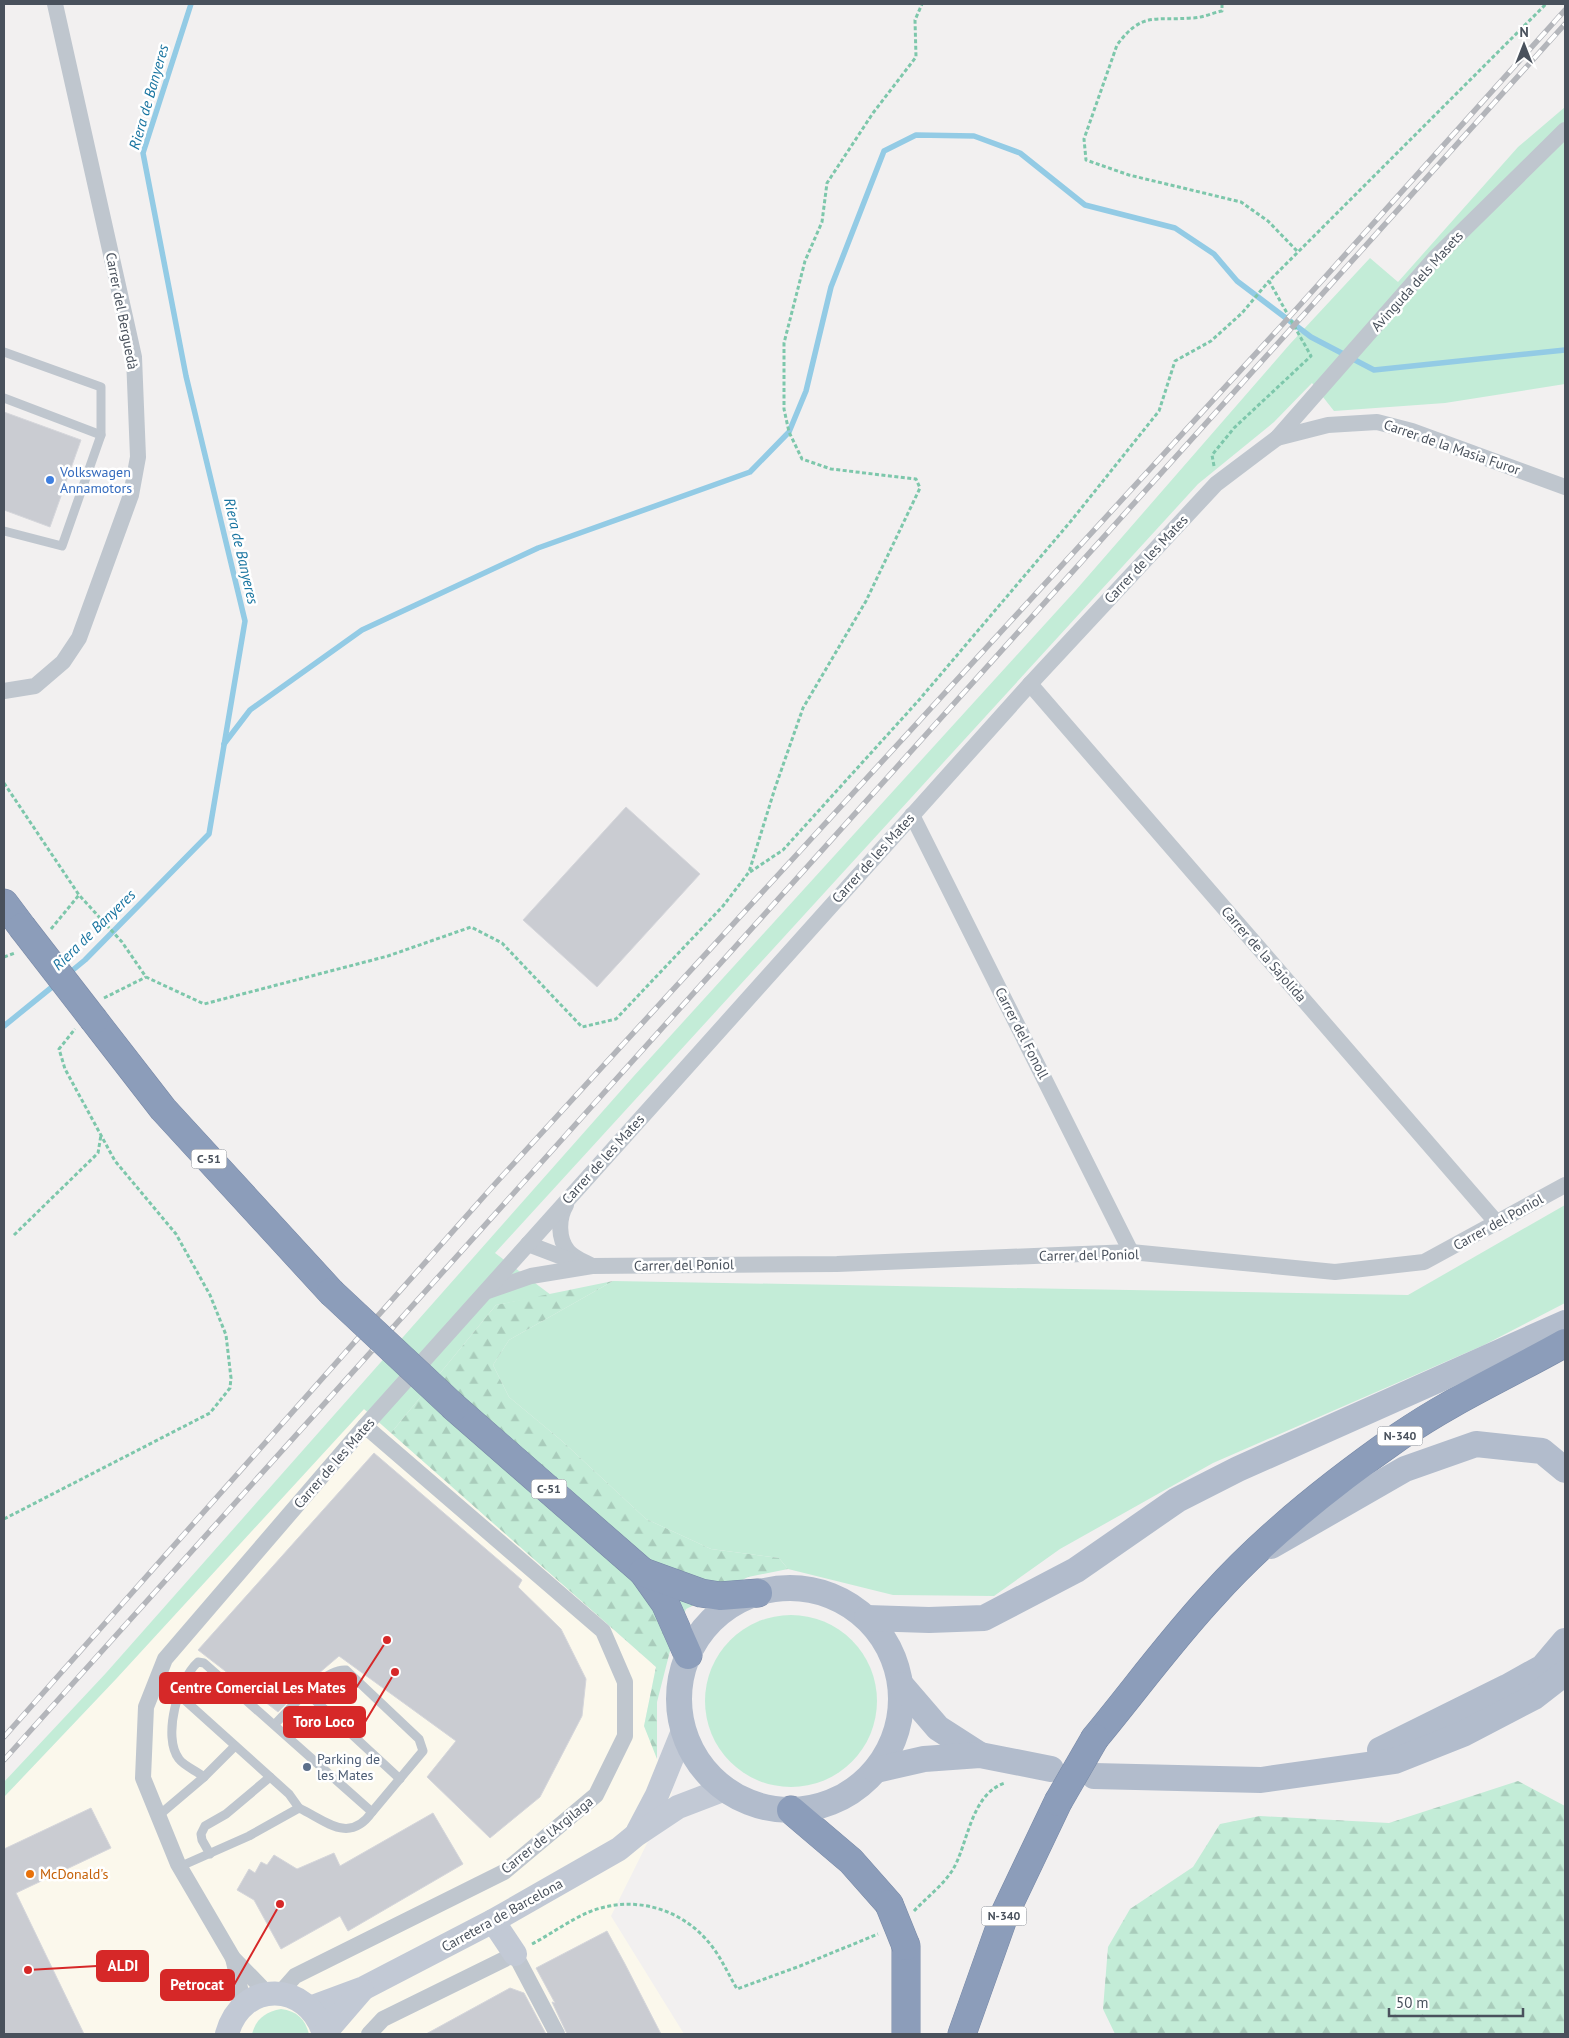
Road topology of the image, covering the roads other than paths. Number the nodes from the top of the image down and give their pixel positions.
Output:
1 (54, 4) edge
2 (1565, 130) edge
3 (4, 352) edge
4 (4, 398) edge
5 (101, 435) junction
6 (1277, 438) junction
7 (1565, 486) edge
8 (4, 531) edge
9 (1030, 684) junction
10 (4, 691) edge
11 (912, 815) junction
12 (4, 903) edge
13 (1565, 1185) edge
14 (576, 1189) junction
15 (1497, 1223) junction
16 (528, 1244) junction
17 (1131, 1252) junction
18 (592, 1266) junction
19 (488, 1291) junction
20 (1565, 1323) edge
21 (1565, 1343) edge
22 (365, 1426) junction
23 (1565, 1470) edge
24 (1252, 1556) junction
25 (643, 1572) junction
26 (758, 1593) junction
27 (867, 1618) junction
28 (1565, 1642) edge
29 (688, 1655) junction
30 (1565, 1659) edge
31 (1565, 1674) edge
32 (901, 1685) junction
33 (307, 1694) junction
34 (179, 1695) junction
35 (274, 1724) junction
36 (683, 1731) junction
37 (235, 1746) junction
38 (980, 1755) junction
39 (1369, 1755) junction
40 (1051, 1769) dead end
41 (876, 1770) junction
42 (1322, 1771) junction
43 (1094, 1776) dead end
44 (204, 1777) junction
45 (270, 1777) junction
46 (400, 1779) junction
47 (725, 1789) junction
48 (299, 1808) junction
49 (792, 1810) junction
50 (372, 1812) junction
51 (158, 1816) junction
52 (636, 1835) junction
53 (210, 1854) junction
54 (179, 1867) junction
55 (493, 1921) junction
56 (515, 1954) junction
57 (233, 1958) junction
58 (364, 1988) junction
59 (274, 1994) junction
60 (244, 2005) junction
61 (310, 2008) junction
62 (227, 2034) edge
63 (324, 2034) edge
64 (369, 2034) edge
65 (557, 2034) edge
66 (906, 2034) edge
67 (962, 2034) edge

1 - 10 street, Carrer del Berguedà
2 - 6 street, Avinguda dels Masets
3 - 5 lane
4 - 5 lane
5 - 8 lane
6 - 7 street, Carrer de la Masia Furor
6 - 9 street, Carrer de les Mates
9 - 11 street, Carrer de les Mates
9 - 15 street, Carrer de la Sajolida
11 - 14 street, Carrer de les Mates
11 - 17 street, Carrer del Fonoll
12 - 25 highway, C-51, bridge
13 - 15 street, Carrer del Poniol
14 - 16 street, Carrer de les Mates
14 - 18 street
15 - 17 street, Carrer del Poniol
16 - 18 street, Carrer del Poniol
16 - 19 street, Carrer de les Mates
17 - 18 street, Carrer del Poniol
18 - 19 street, Carrer del Poniol
19 - 22 street, Carrer de les Mates
20 - 27 main road
21 - 24 highway, N-340
22 - 51 street, Carrer de les Mates
22 - 59 street, Carrer de l'Argilaga
23 - 24 main road
24 - 67 highway, N-340, bridge
25 - 26 highway, C-51
25 - 29 highway, C-51
26 - 27 main road
26 - 29 main road
27 - 32 main road
28 - 39 main road
29 - 36 main road
30 - 39 main road
31 - 42 main road
32 - 38 main road
32 - 41 main road
33 - 35 lane
33 - 46 lane
33 - 46 lane
34 - 35 lane
34 - 37 lane
34 - 44 lane
35 - 50 lane
36 - 47 main road
36 - 52 street
37 - 44 lane
37 - 45 lane
38 - 40 main road
38 - 41 main road
39 - 42 main road
41 - 49 main road
42 - 43 main road
44 - 51 lane
45 - 48 lane
45 - 53 lane
46 - 50 lane
47 - 49 main road
47 - 52 street, Carretera de Barcelona
48 - 50 lane
48 - 53 lane
49 - 66 highway, bridge
51 - 54 street, Carrer de les Mates
52 - 55 street, Carretera de Barcelona
53 - 54 lane
54 - 57 street, Carrer de les Mates
55 - 56 street
55 - 58 street, Carretera de Barcelona
56 - 64 street
56 - 65 street
57 - 59 street, Carrer de les Mates
57 - 60 street, Carrer de les Mates
58 - 61 street, Carretera de Barcelona
58 - 63 street, Carretera de Barcelona
59 - 60 street
59 - 61 street
60 - 62 street
61 - 63 street

